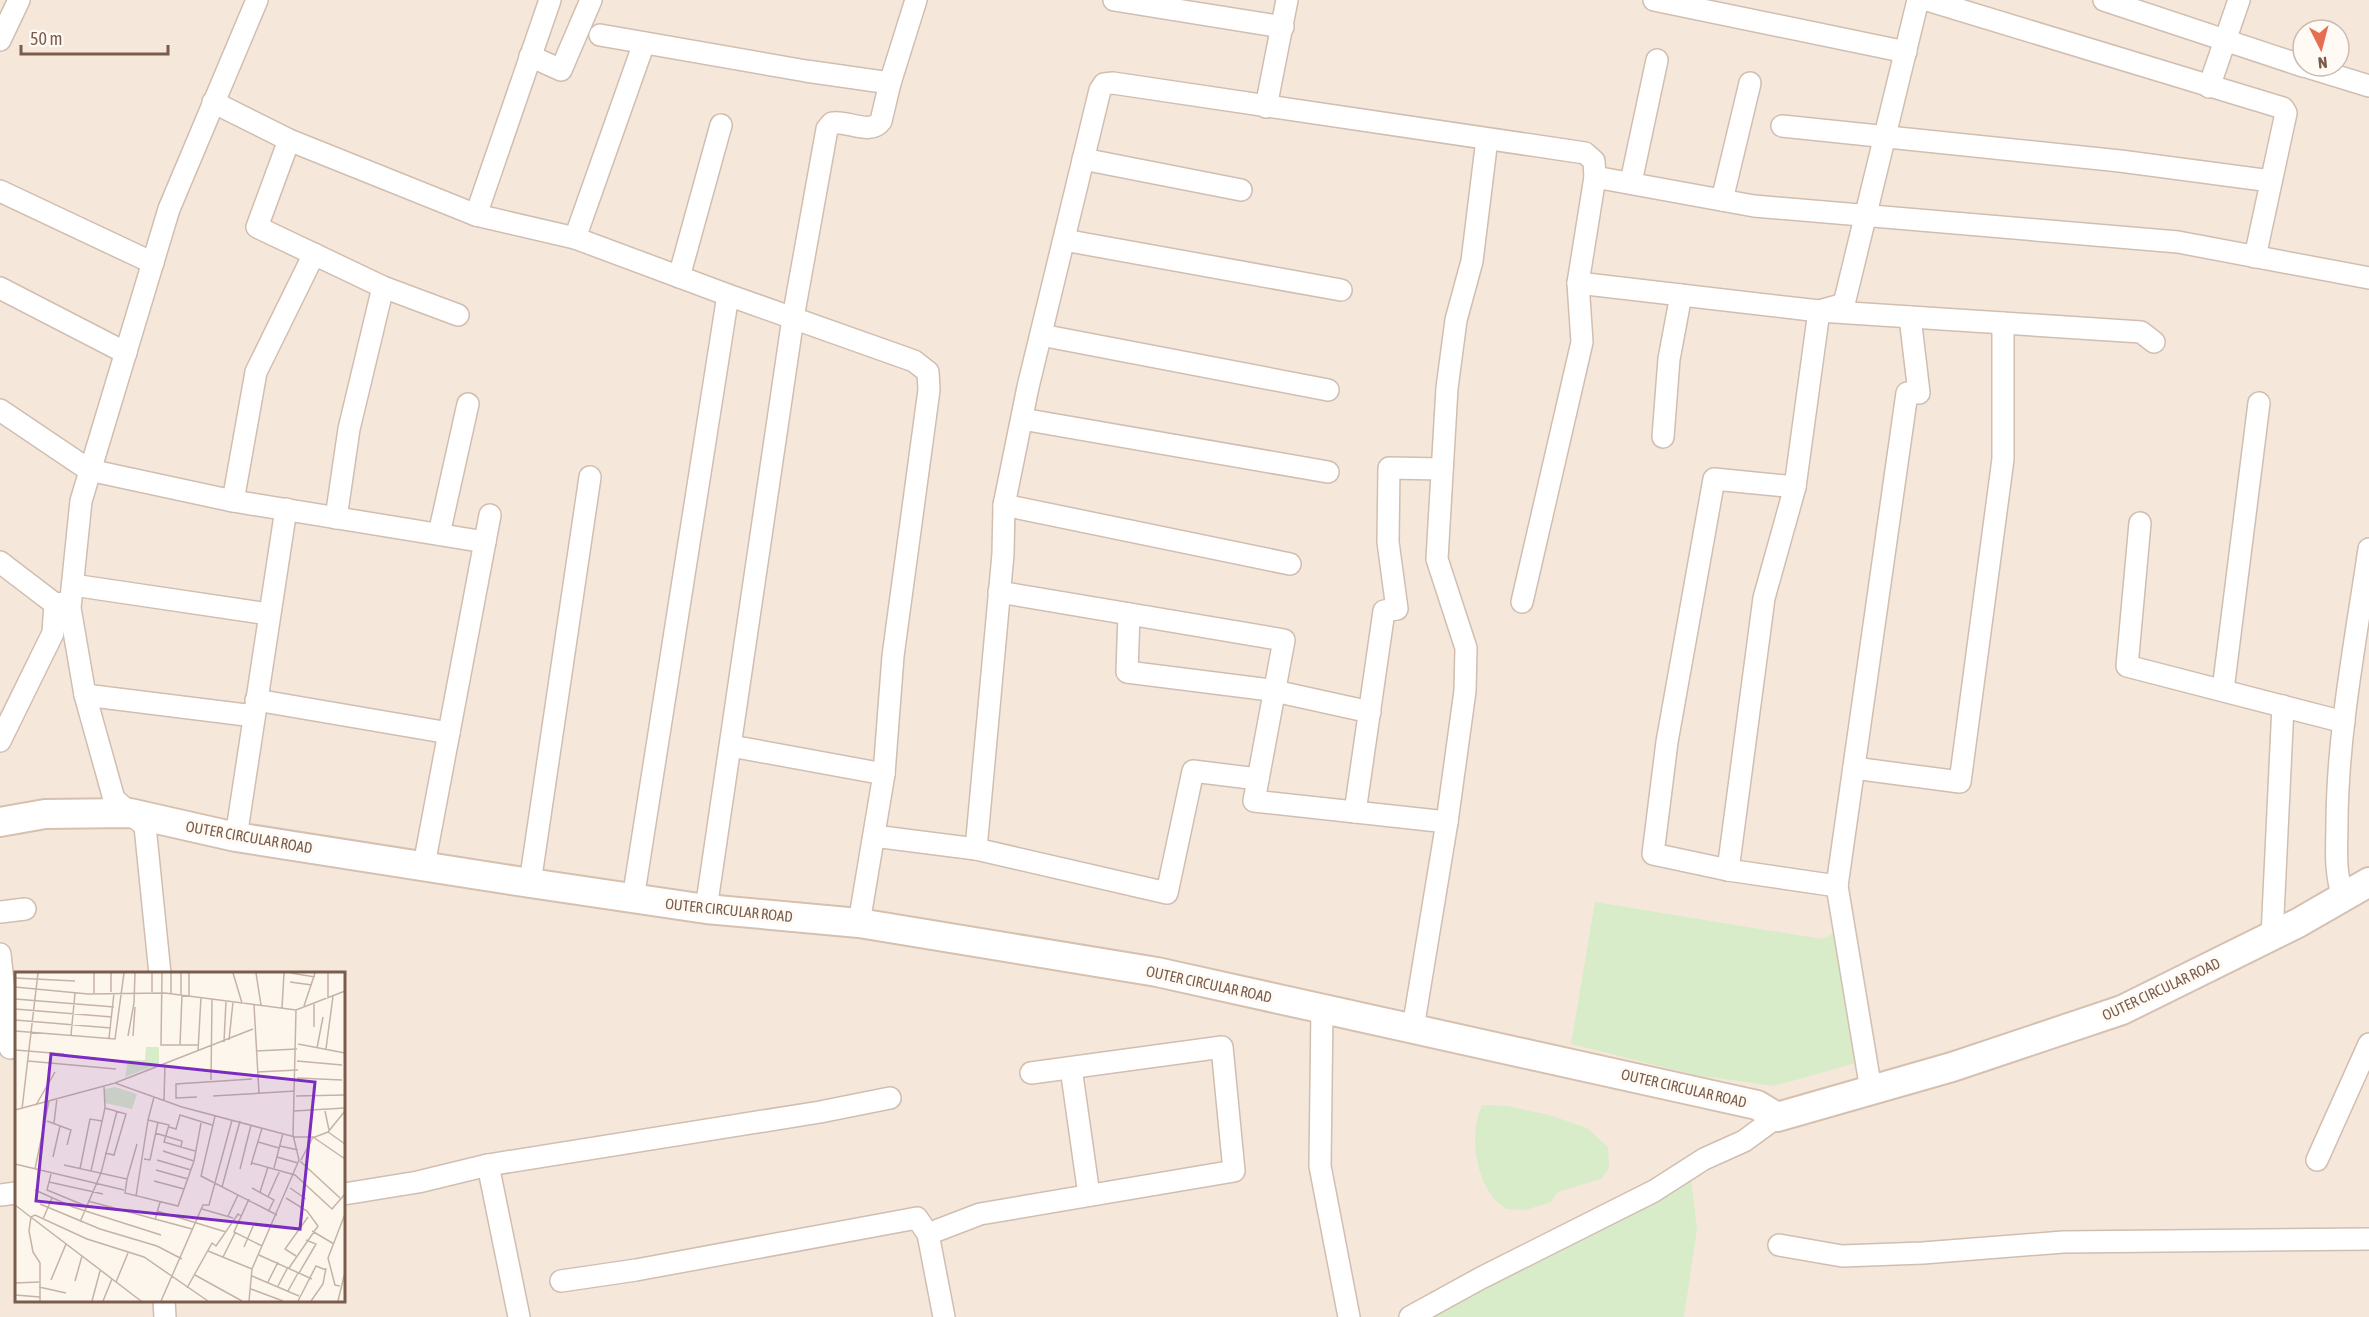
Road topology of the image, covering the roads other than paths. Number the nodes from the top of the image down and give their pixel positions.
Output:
1 (19, 0) edge
2 (257, 0) edge
3 (550, 0) edge
4 (591, 0) edge
5 (916, 0) edge
6 (1114, 0) edge
7 (1287, 0) edge
8 (1654, 0) edge
9 (1918, 0) edge
10 (1927, 0) edge
11 (2104, 0) edge
12 (2239, 0) edge
13 (1283, 27) junction
14 (600, 35) dead end
15 (0, 40) edge
16 (2225, 41) junction
17 (644, 43) junction
18 (1906, 52) junction
19 (530, 56) junction
20 (1657, 60) dead end
21 (2291, 62) edge
22 (2343, 78) edge
23 (890, 83) junction
24 (1750, 83) dead end
25 (2369, 86) edge
26 (2209, 87) junction
27 (213, 102) junction
28 (1266, 107) junction
29 (721, 125) dead end
30 (1782, 126) dead end
31 (1884, 137) junction
32 (1487, 139) junction
33 (289, 140) junction
34 (1083, 159) junction
35 (1595, 177) junction
36 (2271, 181) junction
37 (1631, 182) junction
38 (1241, 190) dead end
39 (0, 191) edge
40 (1722, 200) junction
41 (476, 215) junction
42 (1865, 217) junction
43 (576, 238) junction
44 (1064, 240) junction
45 (314, 254) junction
46 (2255, 257) junction
47 (153, 263) junction
48 (680, 277) junction
49 (2369, 278) edge
50 (1578, 283) junction
51 (383, 287) junction
52 (0, 288) edge
53 (1341, 290) dead end
54 (1681, 295) junction
55 (728, 296) junction
56 (1819, 311) junction
57 (458, 315) dead end
58 (1910, 317) junction
59 (794, 318) junction
60 (2003, 323) junction
61 (1041, 335) junction
62 (2154, 342) dead end
63 (126, 352) junction
64 (1328, 390) dead end
65 (2259, 403) dead end
66 (468, 404) dead end
67 (0, 410) edge
68 (1022, 419) junction
69 (1663, 437) dead end
70 (1442, 469) junction
71 (89, 470) junction
72 (1328, 472) dead end
73 (591, 477) dead end
74 (1795, 487) junction
75 (233, 501) junction
76 (1004, 505) junction
77 (286, 509) junction
78 (490, 515) dead end
79 (336, 518) junction
80 (2140, 522) dead end
81 (439, 534) junction
82 (485, 542) junction
83 (2369, 549) edge
84 (0, 562) edge
85 (1290, 564) dead end
86 (999, 592) junction
87 (66, 597) junction
88 (1522, 602) dead end
89 (269, 614) junction
90 (1129, 614) junction
91 (2223, 690) junction
92 (1274, 691) junction
93 (85, 695) junction
94 (2283, 706) junction
95 (255, 708) junction
96 (1370, 712) junction
97 (2344, 722) junction
98 (449, 733) junction
99 (0, 741) edge
100 (731, 746) junction
101 (1854, 768) junction
102 (884, 774) junction
103 (1258, 779) junction
104 (1355, 812) junction
105 (130, 813) junction
106 (0, 822) edge
107 (1447, 822) junction
108 (874, 836) junction
109 (236, 837) junction
110 (976, 849) junction
111 (424, 865) junction
112 (1728, 870) junction
113 (2369, 882) edge
114 (530, 883) junction
115 (1837, 886) junction
116 (2343, 897) junction
117 (633, 899) junction
118 (25, 909) dead end
119 (706, 909) junction
120 (0, 912) edge
121 (860, 923) junction
122 (2272, 936) junction
123 (0, 954) edge
124 (160, 972) edge
125 (1322, 1008) junction
126 (1413, 1028) junction
127 (2369, 1044) edge
128 (9, 1049) edge
129 (1071, 1068) junction
130 (1031, 1073) dead end
131 (1871, 1090) junction
132 (890, 1098) dead end
133 (1777, 1117) junction
134 (2317, 1160) dead end
135 (488, 1165) junction
136 (15, 1193) edge
137 (345, 1194) edge
138 (0, 1195) edge
139 (1089, 1195) junction
140 (928, 1234) junction
141 (2369, 1239) edge
142 (1779, 1245) dead end
143 (561, 1281) dead end
144 (164, 1302) edge
145 (165, 1317) edge
146 (519, 1317) edge
147 (944, 1317) edge
148 (1349, 1317) edge
149 (1410, 1317) edge

1 - 15 street
2 - 27 street
3 - 19 street
4 - 19 street
5 - 23 street
6 - 13 street
7 - 13 street
8 - 18 street
9 - 18 street
10 - 26 street
11 - 16 street
12 - 16 street
13 - 28 street
14 - 17 street
16 - 21 street
16 - 26 street
17 - 23 street
17 - 43 street
18 - 31 street
19 - 41 street
20 - 37 street
22 - 25 street
23 - 59 street
24 - 40 street
26 - 36 street
27 - 33 street
27 - 47 street
28 - 32 street
28 - 34 street
29 - 48 street
30 - 31 street
31 - 36 street
31 - 42 street
32 - 35 street
32 - 70 street
33 - 41 street
33 - 45 street
34 - 38 street
34 - 44 street
35 - 37 street
35 - 50 street
36 - 46 street
37 - 40 street
39 - 47 street
40 - 42 street
41 - 43 street
42 - 46 street
42 - 56 street
43 - 48 street
44 - 53 street
44 - 61 street
45 - 51 street
45 - 75 street
46 - 49 street
47 - 63 street
48 - 55 street
50 - 54 street
50 - 88 street
51 - 57 street
51 - 79 street
52 - 63 street
54 - 56 street
54 - 69 street
55 - 59 street
55 - 117 street
56 - 58 street
56 - 74 street
58 - 60 street
58 - 101 street
59 - 100 street
59 - 102 street
60 - 62 street
60 - 101 street
61 - 64 street
61 - 68 street
63 - 71 street
65 - 91 street
66 - 81 street
67 - 71 street
68 - 72 street
68 - 76 street
70 - 96 street
70 - 107 street
71 - 75 street
71 - 87 street
73 - 114 street
74 - 112 street
74 - 112 street
75 - 77 street
76 - 85 street
76 - 86 street
77 - 79 street
77 - 89 street
78 - 82 street
79 - 81 street
80 - 91 street
81 - 82 street
82 - 98 street
83 - 97 street
84 - 87 street
86 - 90 street
86 - 110 street
87 - 89 street
87 - 93 street
87 - 99 street
89 - 95 street
90 - 92 street
90 - 92 street
91 - 94 street
92 - 96 street
92 - 103 street
93 - 95 street
93 - 105 street
94 - 97 street
94 - 122 street
95 - 98 street
95 - 109 street
96 - 104 street
97 - 116 street
98 - 111 street
100 - 102 street
100 - 119 street
101 - 115 street
102 - 108 street
103 - 104 street
103 - 110 street
104 - 107 street
105 - 106 main road, OUTER CIRCULAR ROAD
105 - 109 main road, OUTER CIRCULAR ROAD
105 - 124 street
107 - 126 street
108 - 110 street
108 - 121 street
109 - 111 main road, OUTER CIRCULAR ROAD
111 - 114 main road, OUTER CIRCULAR ROAD
112 - 115 street
113 - 116 main road, OUTER CIRCULAR ROAD
114 - 117 main road, OUTER CIRCULAR ROAD
115 - 131 street
116 - 122 main road, OUTER CIRCULAR ROAD
117 - 119 main road, OUTER CIRCULAR ROAD
118 - 120 street
119 - 121 main road, OUTER CIRCULAR ROAD
121 - 125 main road, OUTER CIRCULAR ROAD
122 - 131 main road, OUTER CIRCULAR ROAD
123 - 128 street
125 - 126 main road, OUTER CIRCULAR ROAD
125 - 148 street
126 - 133 main road, OUTER CIRCULAR ROAD
127 - 134 street
129 - 130 street
129 - 139 street
129 - 139 street
131 - 133 main road, OUTER CIRCULAR ROAD
132 - 135 street
133 - 149 street
135 - 137 street
135 - 146 street
136 - 138 street
139 - 140 street
140 - 143 street
140 - 147 street
141 - 142 street
144 - 145 street

